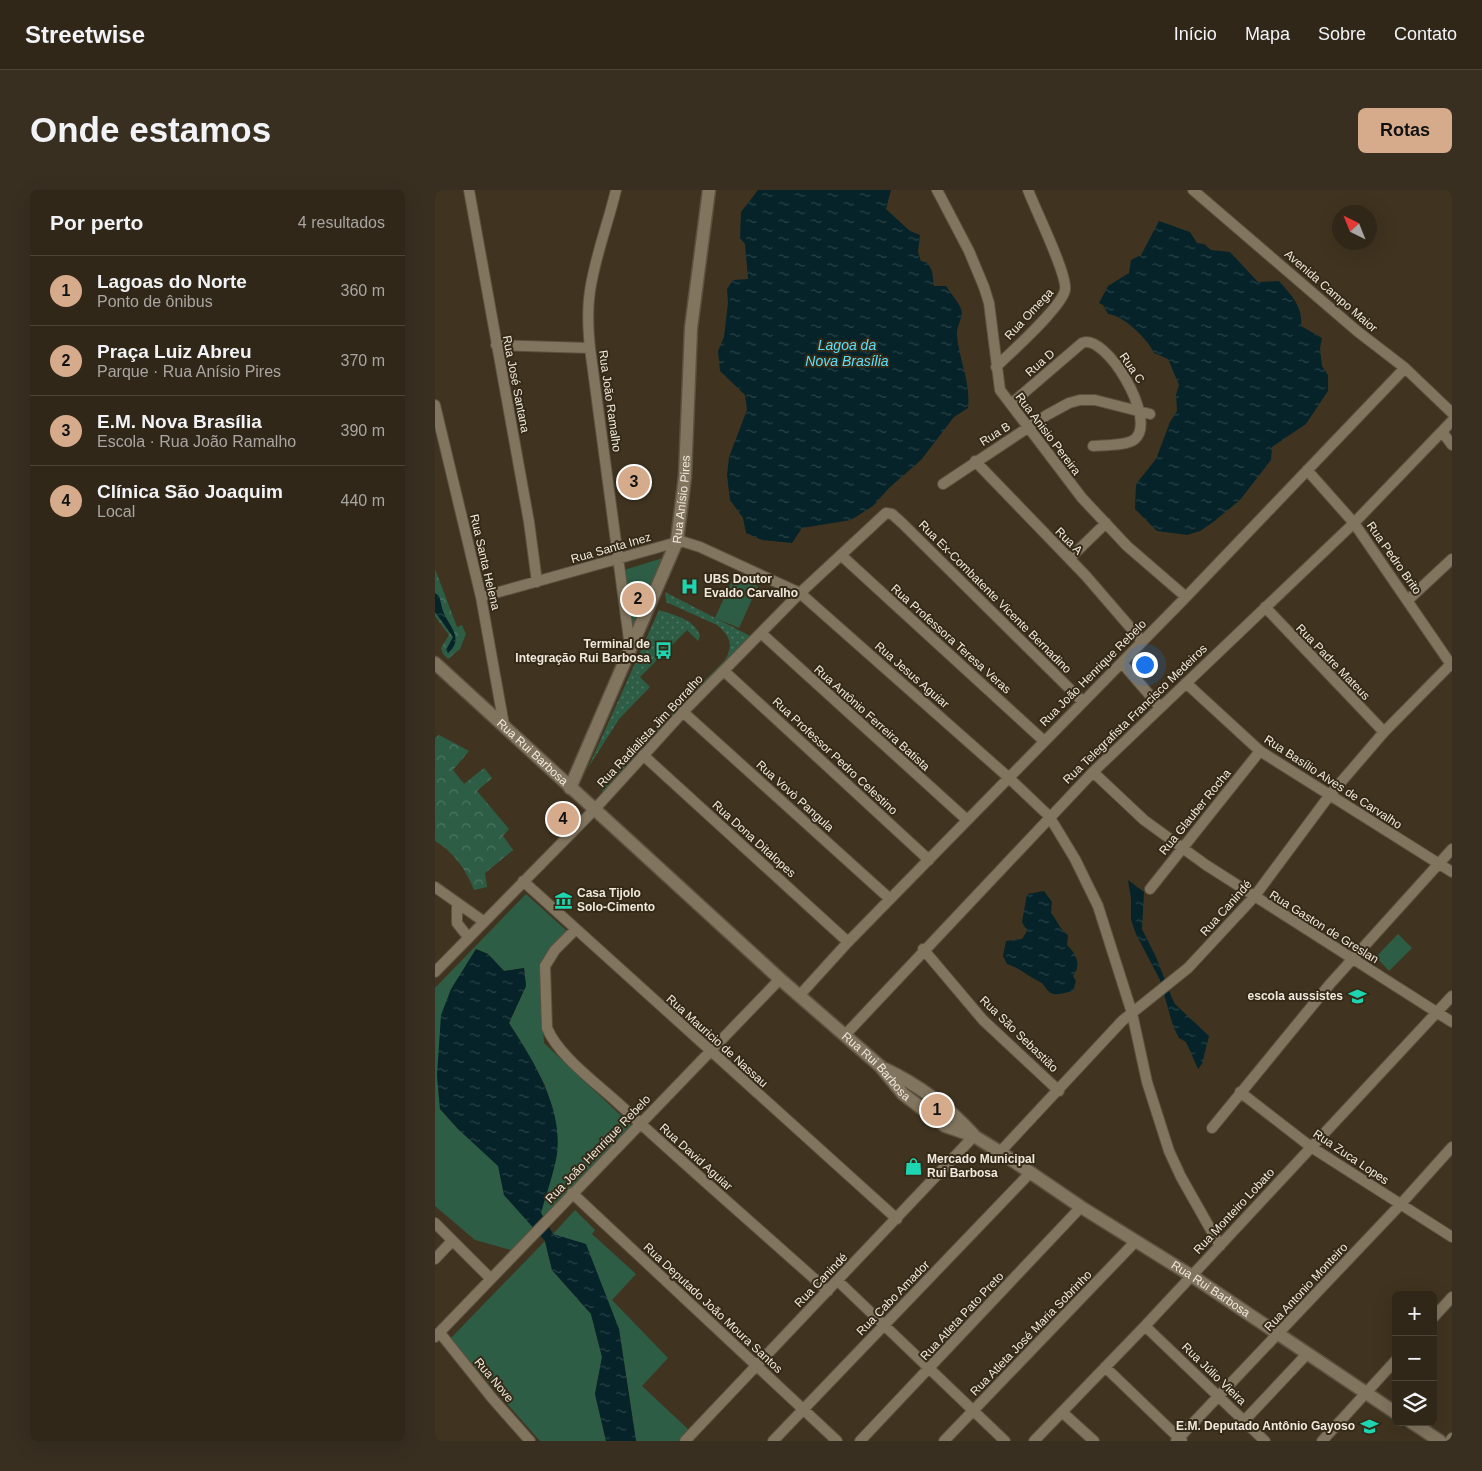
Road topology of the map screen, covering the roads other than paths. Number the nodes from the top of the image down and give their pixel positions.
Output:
1 (469, 190) edge
2 (616, 190) edge
3 (709, 190) edge
4 (937, 190) edge
5 (1028, 190) edge
6 (1193, 190) edge
7 (1085, 341) joint
8 (496, 345) junction
9 (589, 348) junction
10 (996, 367) junction
11 (1405, 368) junction
12 (1011, 404) junction
13 (435, 405) edge
14 (1139, 411) junction
15 (1452, 412) edge
16 (1150, 414) dead end
17 (1452, 421) edge
18 (1029, 427) junction
19 (1443, 433) junction
20 (1452, 444) edge
21 (1093, 446) dead end
22 (975, 461) junction
23 (1307, 470) junction
24 (943, 484) dead end
25 (889, 512) joint
26 (1106, 523) junction
27 (1354, 523) junction
28 (677, 541) junction
29 (841, 556) junction
30 (1070, 558) junction
31 (618, 559) junction
32 (1452, 559) edge
33 (537, 582) junction
34 (800, 593) junction
35 (481, 597) junction
36 (1186, 597) junction
37 (1408, 600) junction
38 (1265, 608) junction
39 (761, 634) junction
40 (1143, 642) junction
41 (630, 647) junction
42 (435, 663) edge
43 (1122, 663) junction
44 (1452, 664) edge
45 (724, 670) junction
46 (1186, 683) junction
47 (1082, 701) junction
48 (1160, 707) junction
49 (683, 712) junction
50 (504, 725) junction
51 (1383, 732) junction
52 (1044, 741) junction
53 (1260, 750) junction
54 (643, 755) junction
55 (1093, 772) junction
56 (1008, 777) junction
57 (570, 788) junction
58 (1329, 796) junction
59 (594, 810) junction
60 (1049, 816) junction
61 (967, 820) junction
62 (1182, 848) junction
63 (1452, 849) edge
64 (929, 860) junction
65 (1439, 864) junction
66 (1452, 872) edge
67 (523, 881) junction
68 (435, 887) edge
69 (1150, 889) dead end
70 (1254, 897) junction
71 (890, 899) junction
72 (457, 903) junction
73 (483, 921) junction
74 (575, 930) junction
75 (468, 937) junction
76 (848, 942) junction
77 (923, 949) junction
78 (1351, 960) junction
79 (435, 972) edge
80 (780, 979) junction
81 (799, 996) junction
82 (1452, 996) edge
83 (1131, 1013) junction
84 (1437, 1013) junction
85 (1452, 1022) edge
86 (845, 1035) junction
87 (710, 1052) junction
88 (1059, 1091) junction
89 (1240, 1092) junction
90 (641, 1124) junction
91 (1212, 1128) dead end
92 (974, 1136) junction
93 (1311, 1146) junction
94 (1452, 1147) edge
95 (1001, 1152) junction
96 (1031, 1172) junction
97 (572, 1193) junction
98 (1400, 1205) junction
99 (1081, 1207) junction
100 (897, 1219) junction
101 (435, 1223) edge
102 (1452, 1237) edge
103 (451, 1241) junction
104 (1135, 1242) junction
105 (1219, 1246) junction
106 (435, 1259) edge
107 (1192, 1276) junction
108 (491, 1279) junction
109 (838, 1281) junction
110 (828, 1291) junction
111 (1452, 1297) edge
112 (1437, 1314) edge
113 (885, 1325) junction
114 (1145, 1326) junction
115 (1279, 1334) junction
116 (437, 1335) edge
117 (1307, 1354) junction
118 (1392, 1365) edge
119 (756, 1366) junction
120 (1105, 1367) junction
121 (929, 1368) junction
122 (1366, 1394) junction
123 (1220, 1396) junction
124 (803, 1410) junction
125 (1392, 1410) edge
126 (973, 1411) junction
127 (1063, 1412) junction
128 (1245, 1421) junction
129 (1417, 1426) edge
130 (525, 1439) edge
131 (1179, 1440) edge
132 (685, 1441) edge
133 (773, 1441) edge
134 (837, 1441) edge
135 (861, 1441) edge
136 (944, 1441) edge
137 (1005, 1441) edge
138 (1034, 1441) edge
139 (1094, 1441) edge
140 (1265, 1441) edge
141 (1322, 1441) edge
142 (1440, 1441) edge

1 - 8 street, Rua José Santana
2 - 9 street, Rua João Ramalho
3 - 28 street, Rua Anísio Pires
4 - 10 street, Rua Anisio Pereira
5 - 10 street, Rua Omega
6 - 11 street, Avenida Campo Maior
7 - 12 street, Rua D
7 - 14 street, Rua C
8 - 9 street
8 - 33 street, Rua José Santana
9 - 31 street, Rua João Ramalho
10 - 12 street, Rua Anisio Pereira
11 - 15 street, Avenida Campo Maior
11 - 23 street, Rua João Henrique Rebelo
12 - 18 street, Rua Anisio Pereira
13 - 35 street, Rua Santa Helena
14 - 16 street, Rua B
14 - 18 street, Rua B
14 - 21 street, Rua C
17 - 19 street, Rua Telegrafista Francisco Medeiros
18 - 22 street, Rua B
18 - 26 street, Rua Anisio Pereira
19 - 20 street
19 - 27 street, Rua Telegrafista Francisco Medeiros
22 - 24 street, Rua B
22 - 30 street, Rua A
23 - 27 street, Rua Pedro Brito
23 - 36 street, Rua João Henrique Rebelo
25 - 29 street, Rua Radialista Jim Borralho
25 - 47 street, Rua Ex-Combatente Vicente Bernadino
26 - 30 street
26 - 36 street, Rua Anisio Pereira
27 - 37 street, Rua Pedro Brito
27 - 38 street, Rua Telegrafista Francisco Medeiros
28 - 31 street, Rua Santa Inez
28 - 34 street, Rua Santa Inez
28 - 41 street, Rua Anísio Pires
29 - 34 street, Rua Radialista Jim Borralho
29 - 52 street, Rua Professora Teresa Veras
30 - 40 street, Rua A
31 - 33 street, Rua Santa Inez
31 - 41 street, Rua João Ramalho
32 - 37 street
33 - 35 street, Rua Santa Inez
34 - 39 street, Rua Radialista Jim Borralho
34 - 56 street, Rua Jesus Aguiar
35 - 50 street, Rua Santa Helena
36 - 40 street, Rua João Henrique Rebelo
37 - 44 street, Rua Pedro Brito
38 - 46 street, Rua Telegrafista Francisco Medeiros
38 - 51 street, Rua Padre Mateus
39 - 45 street, Rua Radialista Jim Borralho
39 - 61 street, Rua Antônio Ferreira Batista
40 - 43 street, Rua João Henrique Rebelo
41 - 57 street, Rua Anísio Pires
42 - 50 street, Rua Rui Barbosa
43 - 47 street, Rua João Henrique Rebelo
43 - 48 street
44 - 51 street, Rua Canindé
45 - 49 street, Rua Radialista Jim Borralho
45 - 64 street, Rua Professor Pedro Celestino
46 - 48 street, Rua Telegrafista Francisco Medeiros
46 - 53 street, Rua Basílio Alves de Carvalho
47 - 52 street, Rua João Henrique Rebelo
48 - 55 street, Rua Telegrafista Francisco Medeiros
49 - 54 street, Rua Radialista Jim Borralho
49 - 71 street, Rua Vovò Pangula
50 - 57 street, Rua Rui Barbosa
51 - 58 street, Rua Canindé
52 - 56 street, Rua João Henrique Rebelo
53 - 58 street, Rua Basílio Alves de Carvalho
53 - 62 street, Rua Glauber Rocha
54 - 59 street, Rua Radialista Jim Borralho
54 - 76 street, Rua Dona Ditalopes
55 - 60 street, Rua Telegrafista Francisco Medeiros
55 - 62 street, Rua Gaston de Greslan
56 - 60 street, Rua Jesus Aguiar
56 - 61 street, Rua João Henrique Rebelo
57 - 59 street, Rua Rui Barbosa
58 - 65 street, Rua Basílio Alves de Carvalho
58 - 70 street, Rua Canindé
59 - 67 street, Rua Radialista Jim Borralho
59 - 80 street, Rua Rui Barbosa
60 - 77 street, Rua Telegrafista Francisco Medeiros
60 - 83 street, Rua Jesus Aguiar
61 - 64 street, Rua João Henrique Rebelo
62 - 69 street, Rua Glauber Rocha
62 - 70 street, Rua Gaston de Greslan
63 - 65 street
64 - 71 street, Rua João Henrique Rebelo
65 - 66 street, Rua Basílio Alves de Carvalho
65 - 78 street
67 - 73 street, Rua Radialista Jim Borralho
67 - 74 street, Rua Mauricio de Nassau
68 - 72 street
70 - 78 street, Rua Gaston de Greslan
70 - 83 street, Rua Canindé
71 - 76 street, Rua João Henrique Rebelo
72 - 73 street
72 - 75 street
73 - 75 street, Rua Radialista Jim Borralho
74 - 87 street, Rua Mauricio de Nassau
74 - 90 street, Rua David Aguiar
75 - 79 street, Rua Radialista Jim Borralho
76 - 81 street, Rua João Henrique Rebelo
77 - 86 street, Rua Telegrafista Francisco Medeiros
77 - 88 street, Rua São Sebastião
78 - 84 street, Rua Gaston de Greslan
78 - 89 street
80 - 81 street, Rua Rui Barbosa
80 - 87 street, Rua João Henrique Rebelo
81 - 86 street, Rua Rui Barbosa
82 - 84 street, Rua Monteiro Lobato
83 - 88 street, Rua Canindé
83 - 105 street, Rua Jesus Aguiar
84 - 85 street, Rua Gaston de Greslan
84 - 93 street, Rua Monteiro Lobato
86 - 92 street, Rua Rui Barbosa
87 - 90 street, Rua João Henrique Rebelo
87 - 100 street, Rua Mauricio de Nassau
88 - 95 street, Rua Canindé
89 - 91 street
89 - 93 street, Rua Zuca Lopes
90 - 97 street, Rua João Henrique Rebelo
90 - 110 street, Rua David Aguiar
92 - 95 street, Rua Rui Barbosa
92 - 100 street, Rua Canindé
93 - 98 street, Rua Zuca Lopes
93 - 105 street, Rua Monteiro Lobato
94 - 98 street, Rua Antonio Monteiro
95 - 96 street, Rua Rui Barbosa
96 - 99 street, Rua Rui Barbosa
96 - 113 street, Rua Cabo Amador
97 - 108 street, Rua João Henrique Rebelo
97 - 119 street, Rua Deputado João Moura Santos
98 - 102 street, Rua Zuca Lopes
98 - 115 street, Rua Antonio Monteiro
99 - 104 street, Rua Rui Barbosa
99 - 121 street, Rua Atleta Pato Preto
100 - 109 street, Rua Canindé
101 - 103 street
103 - 106 street
103 - 108 street
104 - 107 street, Rua Rui Barbosa
104 - 126 street, Rua Atleta José Maria Sobrinho
105 - 107 street, Rua Monteiro Lobato
107 - 114 street, Rua Monteiro Lobato
107 - 115 street, Rua Rui Barbosa
108 - 116 street, Rua João Henrique Rebelo
109 - 110 street, Rua Canindé
109 - 113 street
110 - 119 street, Rua Canindé
111 - 112 street
113 - 121 street
113 - 124 street, Rua Cabo Amador
114 - 120 street, Rua Monteiro Lobato
114 - 123 street, Rua Júlio Vieira
115 - 117 street, Rua Rui Barbosa
115 - 123 street, Rua Antonio Monteiro
116 - 130 street, Rua Nove
117 - 122 street, Rua Rui Barbosa
117 - 128 street
118 - 122 street
119 - 124 street, Rua Deputado João Moura Santos
119 - 132 street, Rua Canindé
120 - 127 street, Rua Monteiro Lobato
120 - 131 street
121 - 126 street
121 - 135 street, Rua Atleta Pato Preto
122 - 125 street, Rua Rui Barbosa
122 - 141 street
123 - 128 street, Rua Júlio Vieira
123 - 131 street, Rua Antonio Monteiro
124 - 133 street, Rua Cabo Amador
124 - 134 street, Rua Deputado João Moura Santos
126 - 136 street, Rua Atleta José Maria Sobrinho
126 - 137 street
127 - 138 street, Rua Monteiro Lobato
127 - 139 street
128 - 140 street, Rua Júlio Vieira
129 - 142 street

